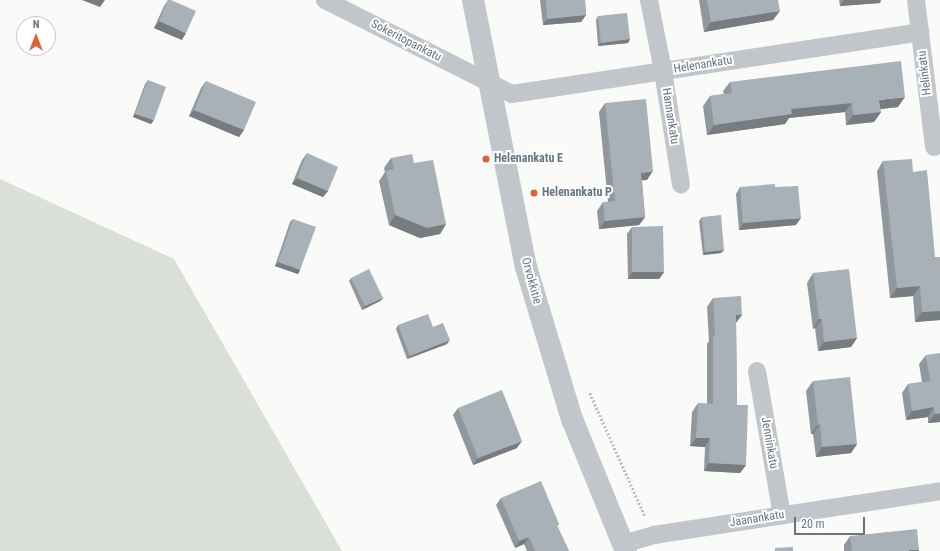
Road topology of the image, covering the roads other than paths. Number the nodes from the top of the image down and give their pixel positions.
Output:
1 (325, 0) edge
2 (473, 0) edge
3 (649, 0) edge
4 (916, 0) edge
5 (920, 32) junction
6 (663, 71) junction
7 (488, 81) junction
8 (934, 147) dead end
9 (681, 185) dead end
10 (756, 371) dead end
11 (940, 491) edge
12 (782, 515) junction
13 (624, 548) edge

1 - 7 street, Sokeritopankatu
2 - 7 street, Orvokkitie
3 - 6 street, Hannankatu
4 - 5 street, Helinkatu
5 - 6 street, Helenankatu
5 - 8 street, Helinkatu
6 - 7 street, Helenankatu
6 - 9 street, Hannankatu
7 - 13 street, Orvokkitie
10 - 12 street, Jenninkatu
11 - 12 street, Jaanankatu
12 - 13 street, Jaanankatu

